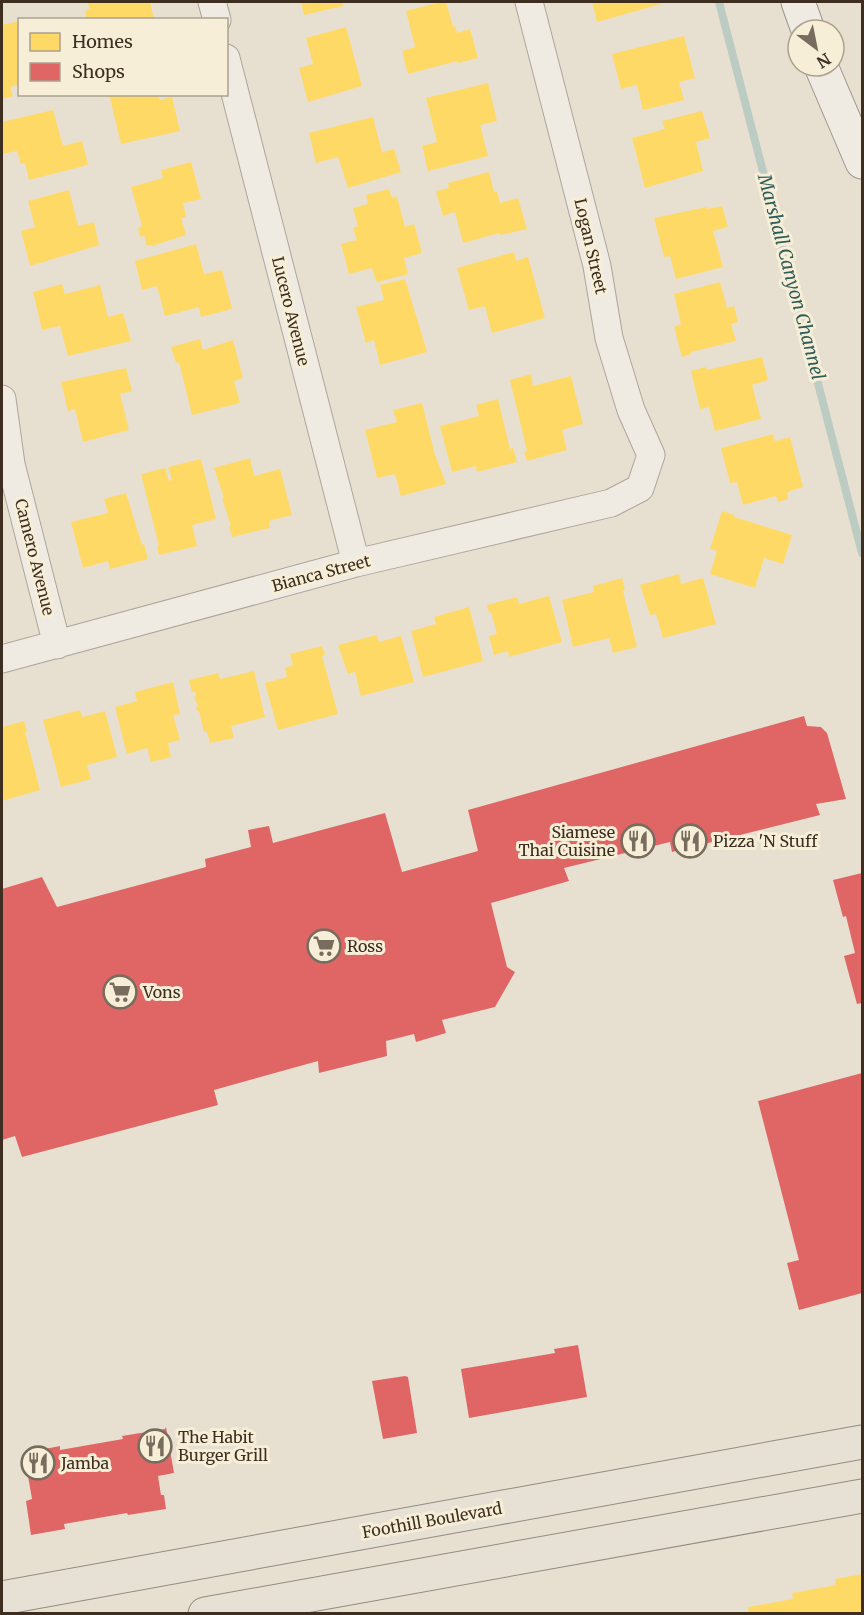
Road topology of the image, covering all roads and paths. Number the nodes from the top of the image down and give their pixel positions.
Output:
1 (212, 2) edge
2 (528, 2) edge
3 (798, 2) edge
4 (216, 18) edge
5 (804, 18) edge
6 (228, 66) edge
7 (826, 78) edge
8 (862, 162) edge
9 (2, 399) edge
10 (640, 488) joint
11 (356, 563) junction
12 (57, 645) junction
13 (2, 659) edge
14 (862, 1442) edge
15 (862, 1496) edge
16 (2, 1598) edge
17 (2, 1607) edge
18 (3, 1614) edge
19 (205, 1614) edge

1 - 4 street
2 - 10 street, Logan Street
3 - 5 main road
6 - 11 street, Lucero Avenue
7 - 8 main road
9 - 12 street, Camero Avenue
10 - 11 street, Bianca Street
11 - 12 street, Bianca Street
12 - 13 street, Bianca Street
14 - 16 main road, Foothill Boulevard
15 - 19 main road
17 - 18 street

